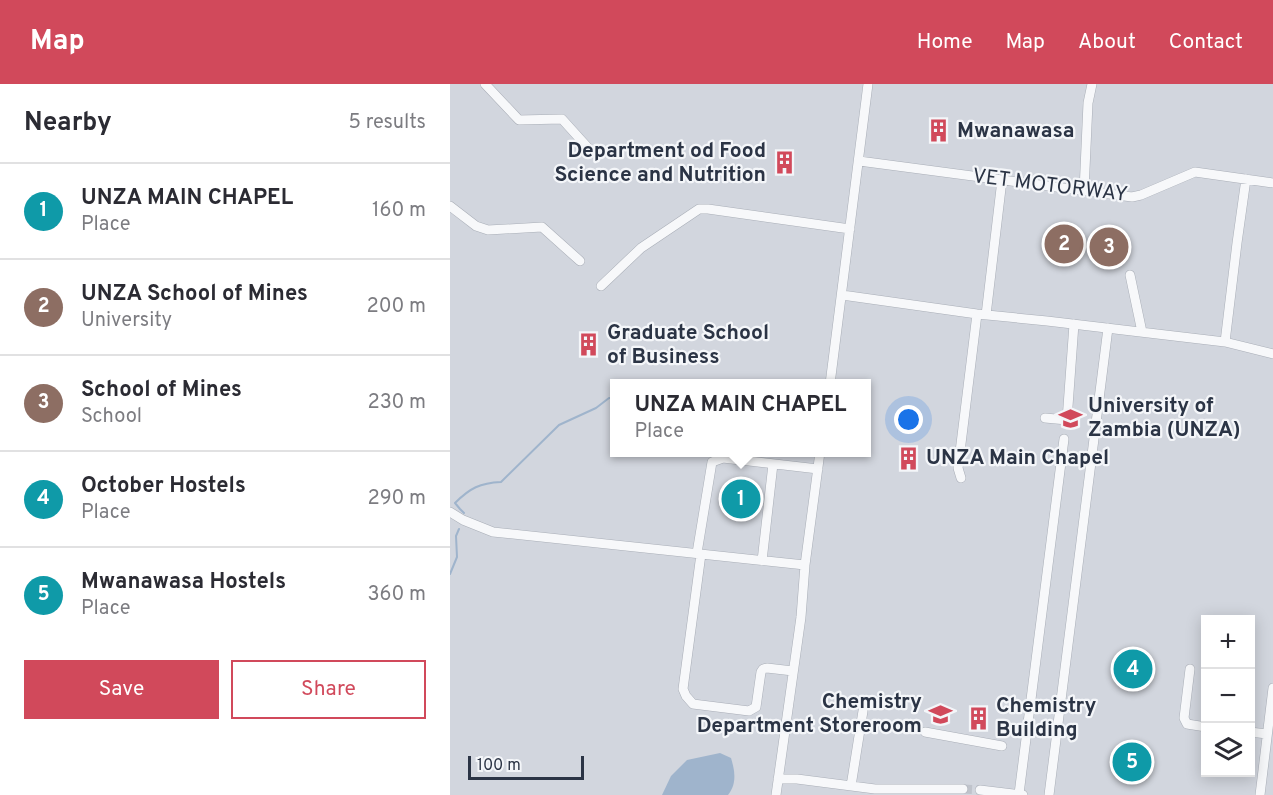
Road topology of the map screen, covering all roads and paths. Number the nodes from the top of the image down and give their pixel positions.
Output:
1 (485, 84) edge
2 (868, 84) edge
3 (1092, 84) edge
4 (590, 150) dead end
5 (858, 161) junction
6 (1246, 179) junction
7 (1002, 180) junction
8 (1273, 183) edge
9 (1084, 191) junction
10 (450, 206) edge
11 (850, 229) junction
12 (580, 261) dead end
13 (1130, 275) dead end
14 (601, 286) dead end
15 (842, 295) junction
16 (982, 315) junction
17 (1074, 324) junction
18 (1108, 328) junction
19 (1142, 332) junction
20 (1225, 342) junction
21 (1273, 354) edge
22 (831, 379) edge
23 (1045, 418) dead end
24 (1064, 439) dead end
25 (820, 457) edge
26 (773, 464) junction
27 (818, 469) junction
28 (961, 478) dead end
29 (450, 513) edge
30 (699, 554) junction
31 (762, 561) junction
32 (805, 566) junction
33 (1190, 669) dead end
34 (794, 671) junction
35 (1273, 688) edge
36 (863, 711) dead end
37 (1201, 726) edge
38 (925, 732) dead end
39 (1255, 732) edge
40 (1267, 734) junction
41 (1002, 746) dead end
42 (778, 779) junction
43 (851, 786) junction
44 (886, 789) junction
45 (963, 789) dead end
46 (980, 790) dead end
47 (875, 792) edge
48 (997, 794) edge
49 (1018, 794) edge
50 (776, 795) edge
51 (910, 795) edge
52 (1024, 795) edge
53 (1049, 795) edge
54 (1260, 795) edge

1 - 4 street
2 - 5 street
3 - 9 street
5 - 7 street, VET MOTORWAY
5 - 11 street
6 - 8 street, VET MOTORWAY
6 - 9 street, VET MOTORWAY
6 - 20 street
7 - 9 street, VET MOTORWAY
7 - 16 street
10 - 12 street
11 - 14 street
11 - 15 street
13 - 19 street
15 - 16 street
15 - 22 street
16 - 17 street
16 - 28 street
17 - 18 street
17 - 23 street
18 - 19 street
18 - 53 street
19 - 20 street
20 - 21 street
24 - 49 street
25 - 27 street
26 - 27 street
26 - 30 street
26 - 31 street
27 - 32 street
29 - 30 street
30 - 31 street
30 - 34 street
31 - 32 street
32 - 34 street
33 - 37 street
34 - 42 street
35 - 40 street
36 - 43 street
38 - 41 street
39 - 40 street
40 - 54 street
42 - 43 street
42 - 50 street
43 - 47 street
44 - 45 street
44 - 47 street
44 - 51 street
46 - 48 street
48 - 49 street
49 - 52 street

